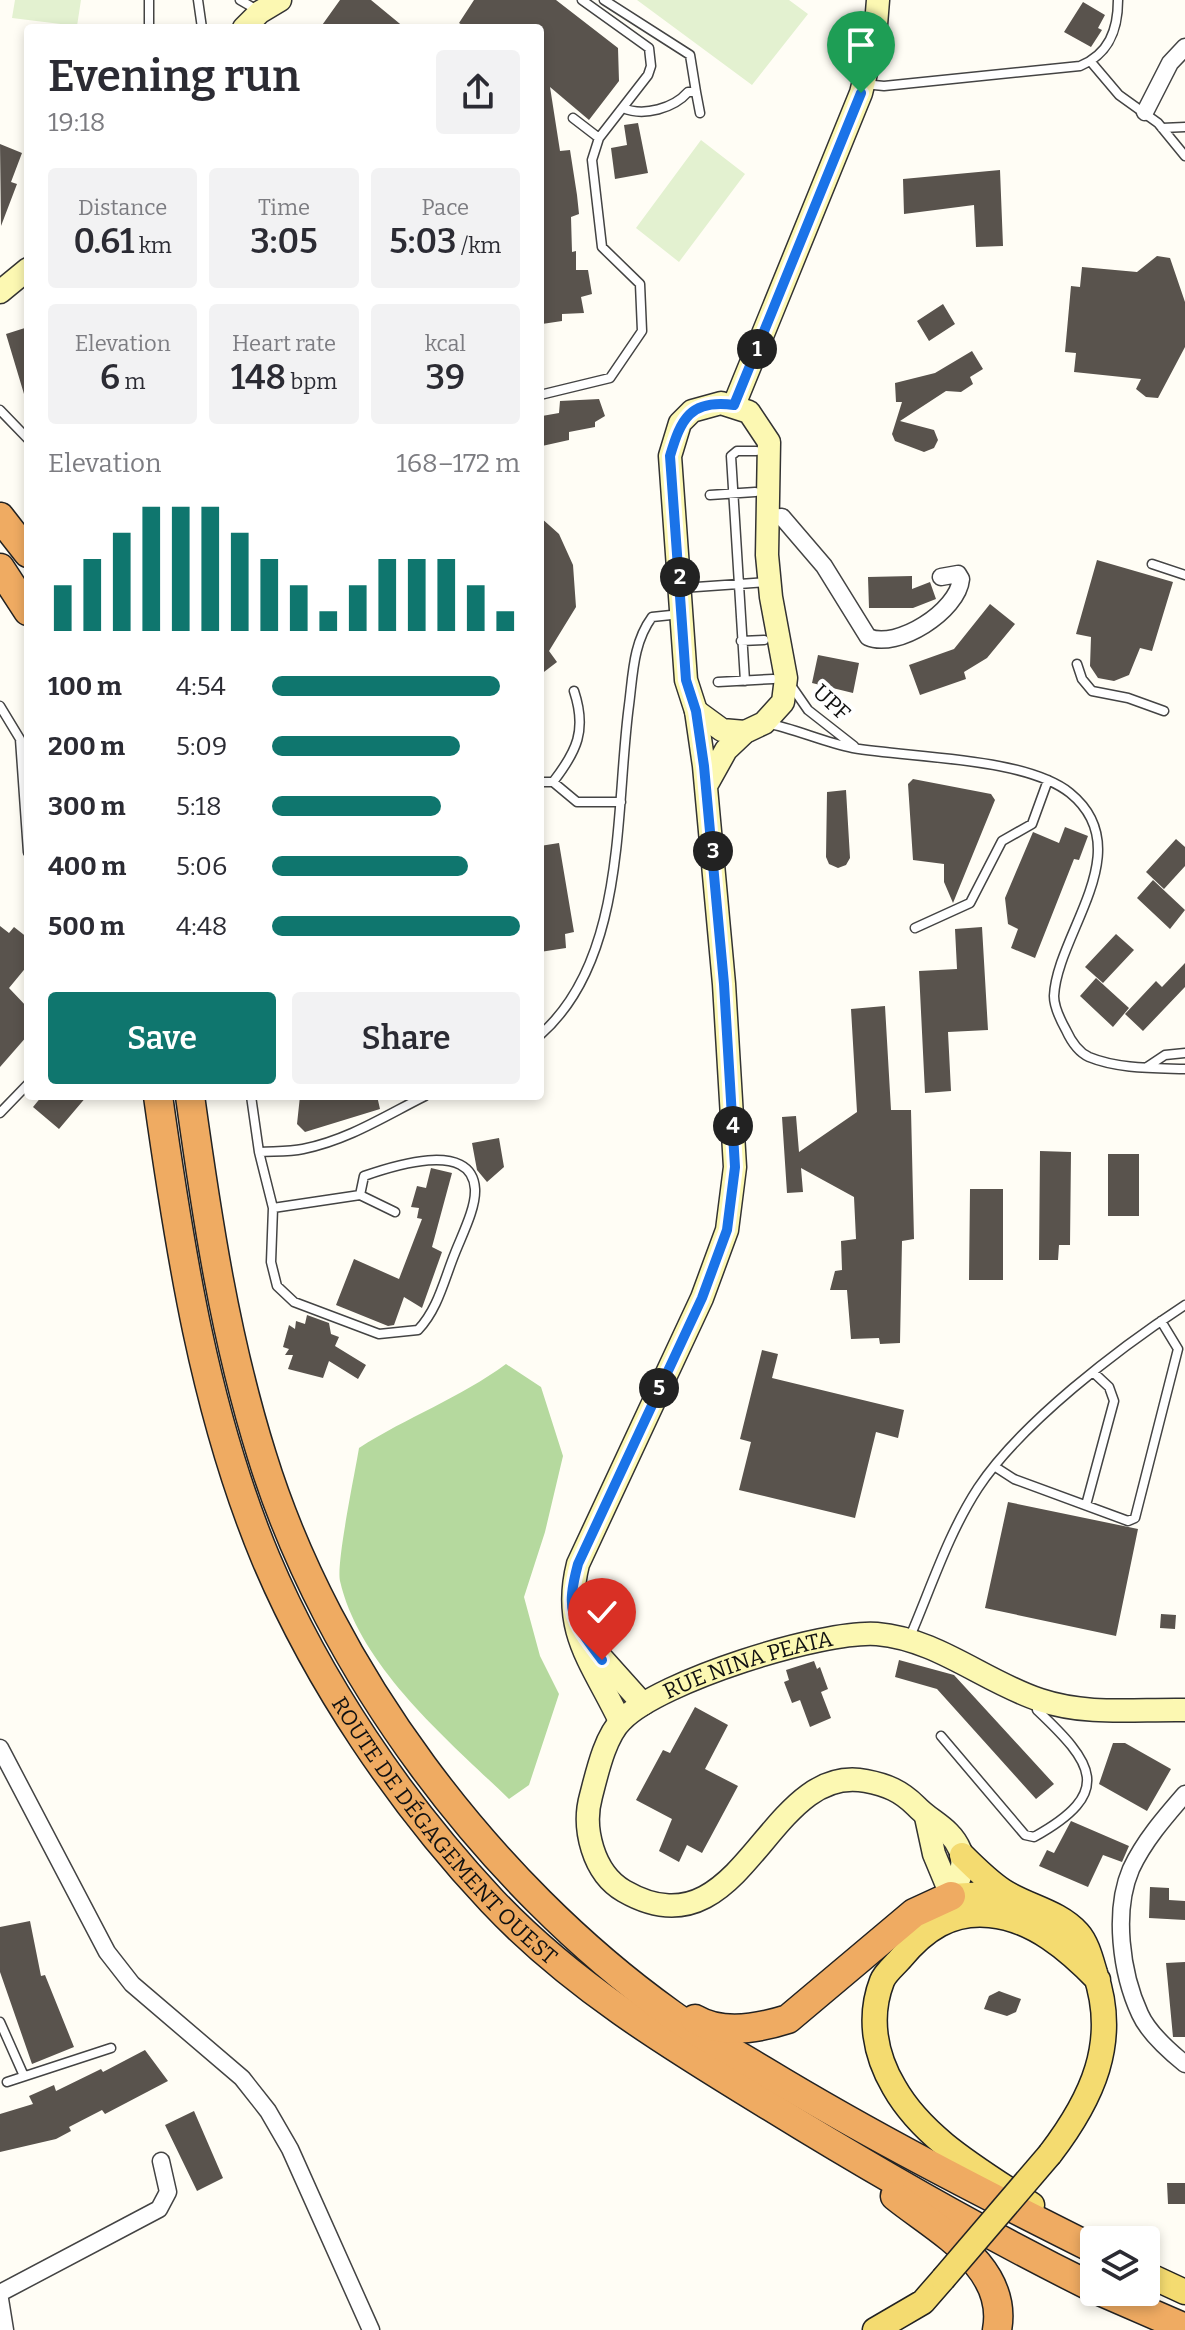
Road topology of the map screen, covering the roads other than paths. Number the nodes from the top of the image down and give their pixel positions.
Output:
1 (149, 0) edge
2 (198, 0) edge
3 (280, 0) edge
4 (582, 0) edge
5 (604, 0) edge
6 (878, 0) edge
7 (1118, 0) edge
8 (248, 13) edge
9 (149, 24) edge
10 (201, 24) edge
11 (1185, 47) edge
12 (1091, 62) junction
13 (863, 84) junction
14 (696, 92) junction
15 (623, 108) junction
16 (1145, 112) junction
17 (700, 113) dead end
18 (573, 118) dead end
19 (1185, 127) edge
20 (1162, 128) junction
21 (599, 138) junction
22 (1185, 156) edge
23 (24, 272) edge
24 (0, 292) edge
25 (544, 394) edge
26 (734, 405) junction
27 (0, 410) edge
28 (24, 435) edge
29 (756, 451) dead end
30 (755, 492) dead end
31 (733, 493) junction
32 (710, 495) dead end
33 (0, 517) edge
34 (766, 518) junction
35 (24, 548) edge
36 (1152, 564) dead end
37 (0, 568) edge
38 (1185, 575) edge
39 (941, 577) dead end
40 (769, 582) junction
41 (738, 584) junction
42 (680, 588) junction
43 (24, 605) edge
44 (682, 614) junction
45 (764, 640) dead end
46 (741, 641) junction
47 (1077, 664) dead end
48 (779, 678) junction
49 (745, 681) junction
50 (718, 682) dead end
51 (574, 691) dead end
52 (0, 706) edge
53 (696, 711) junction
54 (1164, 711) dead end
55 (755, 728) junction
56 (858, 749) junction
57 (1048, 780) junction
58 (544, 782) edge
59 (553, 782) junction
60 (706, 786) junction
61 (24, 796) edge
62 (621, 802) junction
63 (915, 928) dead end
64 (544, 1030) edge
65 (1185, 1053) edge
66 (1146, 1067) junction
67 (1185, 1069) edge
68 (24, 1088) edge
69 (159, 1100) edge
70 (191, 1100) edge
71 (252, 1100) edge
72 (418, 1100) edge
73 (0, 1113) edge
74 (259, 1152) junction
75 (360, 1195) junction
76 (273, 1208) junction
77 (395, 1212) dead end
78 (1185, 1305) edge
79 (1161, 1321) junction
80 (1094, 1373) junction
81 (997, 1468) junction
82 (1086, 1505) junction
83 (574, 1622) junction
84 (908, 1639) junction
85 (1037, 1699) junction
86 (643, 1704) junction
87 (1185, 1710) edge
88 (620, 1721) junction
89 (941, 1736) dead end
90 (0, 1748) edge
91 (1185, 1794) edge
92 (926, 1817) junction
93 (962, 1855) junction
94 (1005, 1893) junction
95 (960, 1906) junction
96 (1098, 1980) junction
97 (635, 1986) junction
98 (0, 2022) edge
99 (111, 2048) dead end
100 (1185, 2064) edge
101 (24, 2076) junction
102 (7, 2082) dead end
103 (836, 2147) junction
104 (161, 2161) dead end
105 (1080, 2238) edge
106 (1080, 2240) edge
107 (1080, 2280) edge
108 (1160, 2280) edge
109 (1185, 2292) edge
110 (0, 2293) edge
111 (0, 2299) edge
112 (1134, 2306) edge
113 (1185, 2328) edge
114 (5, 2330) edge
115 (371, 2330) edge
116 (875, 2330) edge
117 (997, 2330) edge

1 - 9 lane
2 - 10 lane
3 - 8 main road
4 - 15 lane
5 - 14 lane
6 - 13 main road
7 - 12 lane
11 - 16 street
12 - 13 lane
12 - 16 lane
13 - 26 main road
14 - 15 lane
14 - 17 lane
15 - 21 lane
16 - 20 lane
18 - 21 lane
19 - 20 lane
20 - 22 lane
21 - 25 lane
23 - 24 main road
26 - 34 main road
26 - 42 main road
27 - 28 lane
29 - 31 lane
30 - 31 lane
31 - 32 lane
31 - 41 lane
33 - 35 highway
34 - 39 street
34 - 40 main road
36 - 38 lane
37 - 43 highway
40 - 41 lane
40 - 48 main road
41 - 42 lane
41 - 46 lane
42 - 44 main road
44 - 53 main road
44 - 62 lane
45 - 46 lane
46 - 49 lane
47 - 54 lane
48 - 49 lane
48 - 55 main road
48 - 56 lane, UPF
49 - 50 lane
51 - 59 lane
52 - 61 lane
53 - 55 main road
53 - 60 main road
55 - 56 lane
55 - 60 main road
56 - 57 lane
57 - 63 lane
57 - 66 lane
58 - 59 lane
59 - 62 lane
60 - 83 main road
62 - 64 lane
65 - 66 lane
66 - 67 lane
68 - 73 lane
69 - 103 highway, ROUTE DE DÉGAGEMENT OUEST
70 - 97 highway, ROUTE DE DÉGAGEMENT OUEST
71 - 74 lane
72 - 74 lane
74 - 76 lane
75 - 76 lane
75 - 76 lane
75 - 77 lane
78 - 79 lane
79 - 80 lane
79 - 82 lane
80 - 81 lane
80 - 82 lane
81 - 82 lane
81 - 84 lane
83 - 86 main road
83 - 88 main road
84 - 85 main road, RUE NINA PEATA
84 - 86 main road, RUE NINA PEATA
85 - 87 main road, RUE NINA PEATA
85 - 89 lane
86 - 88 main road, RUE NINA PEATA
88 - 92 main road, RUE NINA PEATA
90 - 115 street
91 - 100 street
92 - 93 main road, RUE NINA PEATA
92 - 95 main road
93 - 94 main road
93 - 95 main road
94 - 95 main road
94 - 96 main road
95 - 96 main road
95 - 97 highway
95 - 105 main road
96 - 116 main road, bridge
97 - 106 highway, ROUTE DE DÉGAGEMENT OUEST
98 - 101 lane
99 - 101 lane
101 - 102 lane
103 - 107 highway, ROUTE DE DÉGAGEMENT OUEST
103 - 117 highway
104 - 110 street
108 - 109 main road
111 - 114 street
112 - 113 highway

